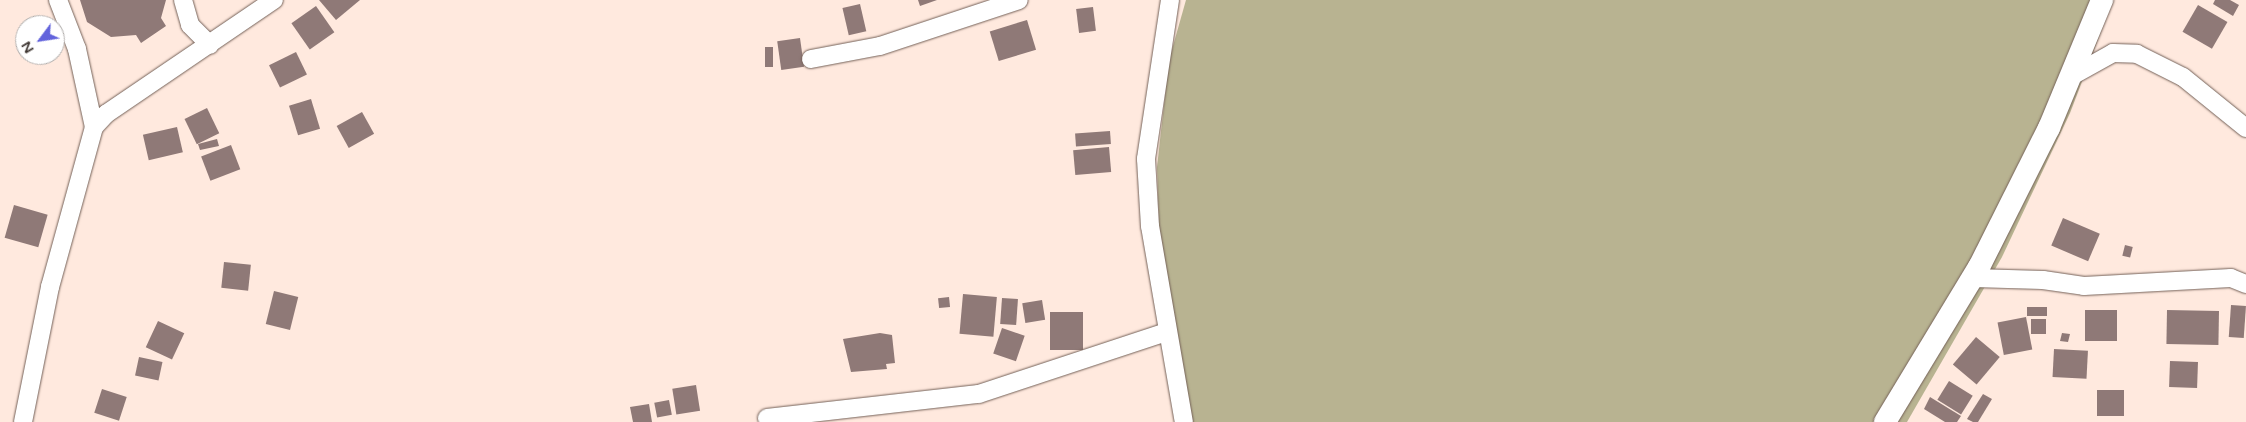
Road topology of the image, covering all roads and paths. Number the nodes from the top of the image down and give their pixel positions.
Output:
1 (58, 0) edge
2 (183, 0) edge
3 (274, 0) edge
4 (1019, 0) edge
5 (1170, 0) edge
6 (2102, 0) edge
7 (210, 45) junction
8 (811, 59) dead end
9 (2070, 77) junction
10 (94, 126) junction
11 (2246, 128) edge
12 (1973, 278) junction
13 (2246, 284) edge
14 (1167, 332) junction
15 (767, 418) dead end
16 (24, 422) edge
17 (1184, 422) edge
18 (1885, 422) edge

1 - 10 street
2 - 7 street
3 - 7 street
4 - 8 street
5 - 14 street
6 - 9 main road
7 - 10 street
9 - 11 street
9 - 12 main road
10 - 16 street
12 - 13 street
12 - 18 main road
14 - 15 street
14 - 17 street

